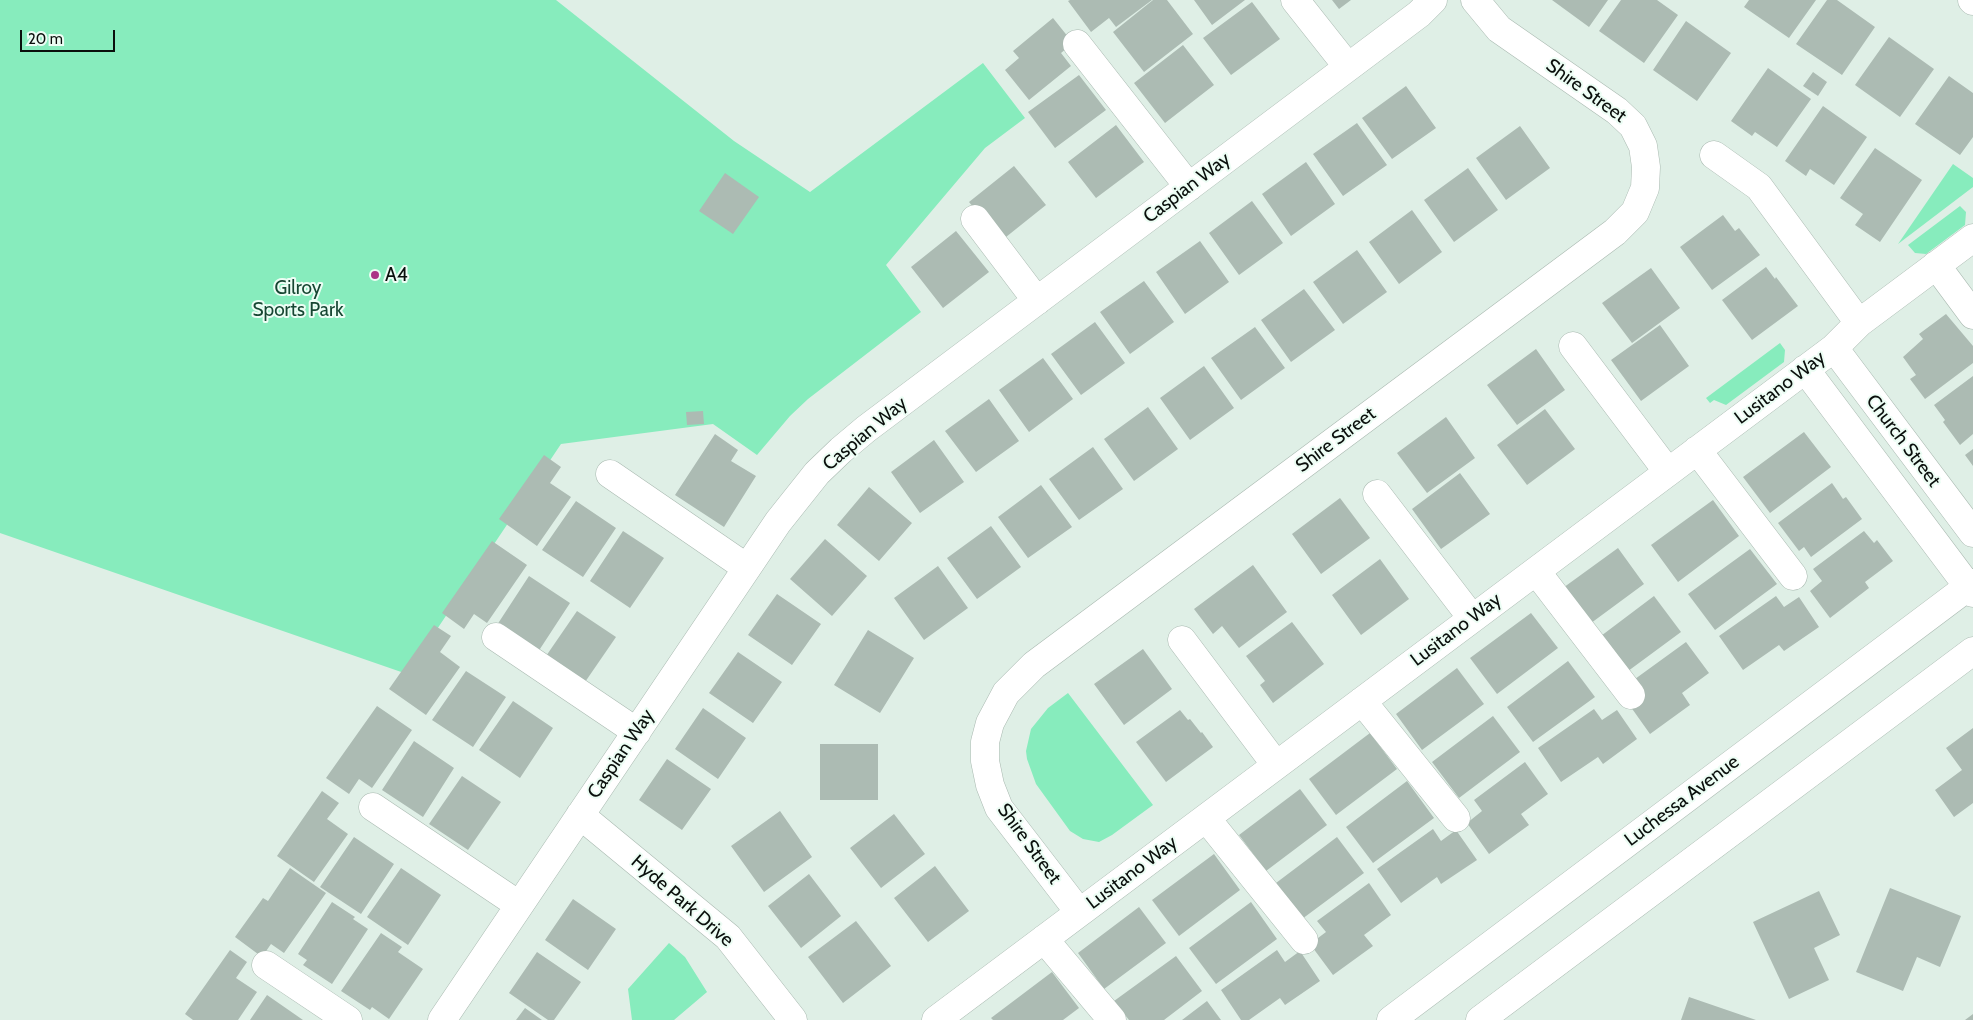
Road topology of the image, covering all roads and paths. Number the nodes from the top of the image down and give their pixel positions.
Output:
1 (1295, 0) edge
2 (1476, 0) edge
3 (1426, 7) edge
4 (1077, 44) dead end
5 (1348, 67) junction
6 (1714, 155) dead end
7 (1189, 187) junction
8 (975, 219) dead end
9 (1973, 238) edge
10 (1936, 265) junction
11 (1036, 301) junction
12 (1973, 315) edge
13 (1859, 323) junction
14 (1573, 346) dead end
15 (1834, 348) junction
16 (1804, 369) junction
17 (1697, 450) junction
18 (1668, 472) junction
19 (610, 474) dead end
20 (1377, 494) dead end
21 (1973, 534) edge
22 (747, 568) junction
23 (1536, 571) junction
24 (1793, 576) dead end
25 (1971, 588) edge
26 (1472, 618) junction
27 (496, 637) dead end
28 (1182, 640) dead end
29 (1973, 651) edge
30 (1631, 696) dead end
31 (1362, 701) junction
32 (636, 732) junction
33 (1276, 765) junction
34 (373, 807) dead end
35 (580, 815) junction
36 (1206, 818) junction
37 (1456, 818) dead end
38 (519, 906) junction
39 (1079, 912) junction
40 (1044, 939) junction
41 (1304, 940) dead end
42 (266, 965) dead end
43 (947, 1017) edge
44 (348, 1020) edge
45 (442, 1020) edge
46 (793, 1020) edge
47 (1112, 1020) edge
48 (1391, 1020) edge
49 (1480, 1020) edge

1 - 5 street
2 - 39 street, Shire Street
3 - 5 street, Caspian Way
4 - 7 street
5 - 7 street, Caspian Way
6 - 13 street
7 - 11 street, Caspian Way
8 - 11 street
9 - 10 street, Lusitano Way
10 - 12 street
10 - 13 street, Lusitano Way
11 - 22 street, Caspian Way
13 - 15 street, Lusitano Way
14 - 18 street
15 - 16 street, Lusitano Way
15 - 21 street, Church Street
16 - 17 street, Lusitano Way
16 - 25 street
17 - 18 street, Lusitano Way
17 - 24 street
18 - 23 street, Lusitano Way
19 - 22 street
20 - 26 street
22 - 32 street, Caspian Way
23 - 26 street, Lusitano Way
23 - 30 street
25 - 48 street, Luchessa Avenue
26 - 31 street, Lusitano Way
27 - 32 street
28 - 33 street
29 - 49 street
31 - 33 street, Lusitano Way
31 - 37 street
32 - 35 street, Caspian Way
33 - 36 street, Lusitano Way
34 - 38 street
35 - 38 street, Caspian Way
35 - 46 street, Hyde Park Drive
36 - 39 street, Lusitano Way
36 - 41 street
38 - 45 street, Caspian Way
39 - 40 street, Lusitano Way
40 - 43 street, Lusitano Way
40 - 47 street
42 - 44 street

